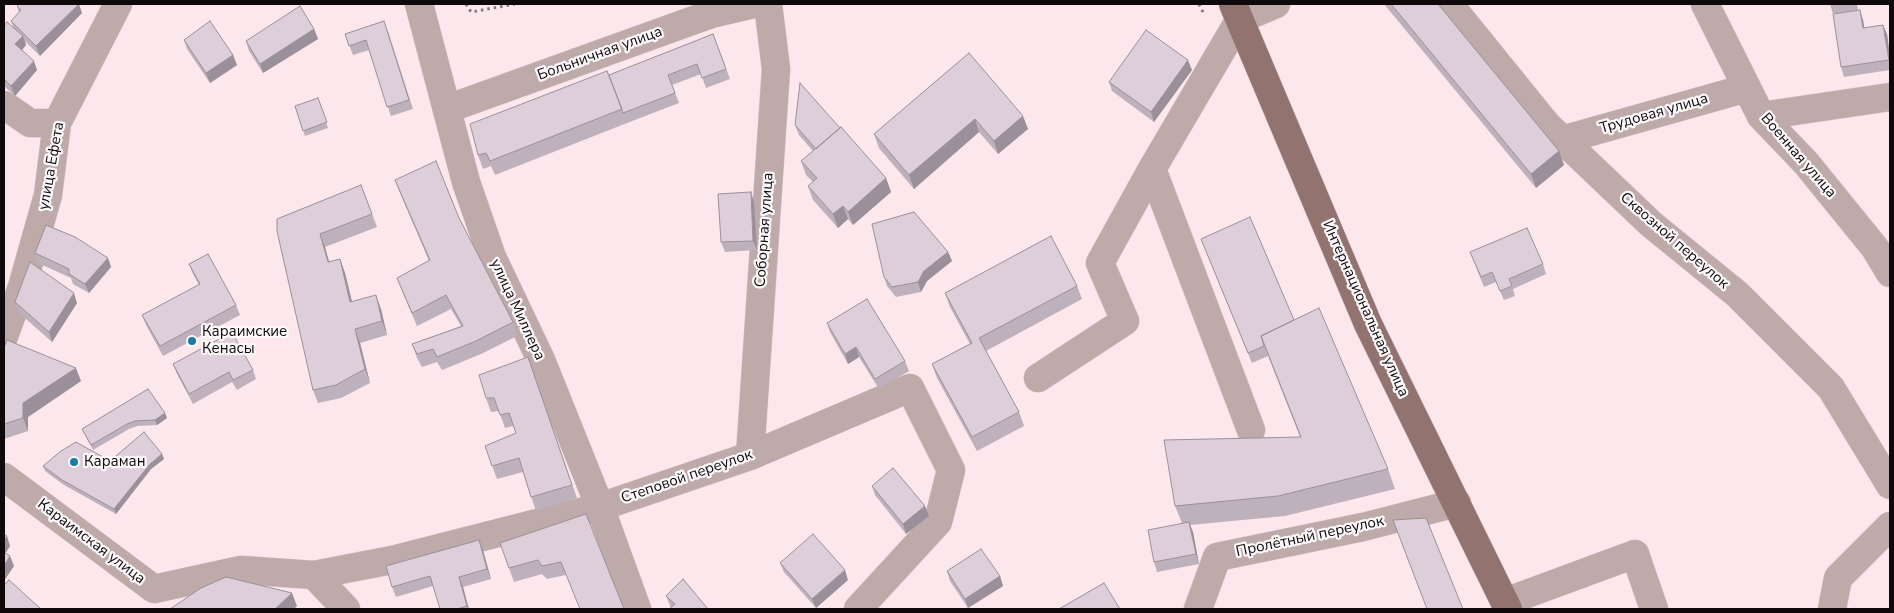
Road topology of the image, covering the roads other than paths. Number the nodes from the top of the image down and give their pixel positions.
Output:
1 (419, 4) edge
2 (754, 4) edge
3 (768, 4) edge
4 (1276, 4) edge
5 (1449, 4) edge
6 (1705, 4) edge
7 (114, 5) edge
8 (1237, 11) edge
9 (1747, 88) junction
10 (1890, 97) edge
11 (4, 105) edge
12 (447, 109) junction
13 (1761, 116) junction
14 (57, 123) junction
15 (1562, 140) junction
16 (1152, 169) junction
17 (1890, 273) edge
18 (4, 336) edge
19 (1038, 378) dead end
20 (1251, 430) dead end
21 (750, 456) junction
22 (4, 478) edge
23 (1890, 485) edge
24 (1457, 503) junction
25 (600, 507) junction
26 (1890, 526) edge
27 (314, 574) junction
28 (154, 599) edge
29 (1506, 606) edge
30 (346, 609) edge
31 (637, 609) edge
32 (858, 609) edge
33 (1198, 609) edge
34 (1654, 609) edge
35 (1832, 609) edge

1 - 12 street, улица Миллера
2 - 12 street, Больничная улица
3 - 21 street, Соборная улица
4 - 8 street
5 - 15 street, Сквозной переулок
6 - 9 street, Военная улица
7 - 14 street, улица Ефета
8 - 16 street
8 - 24 main road, Интернациональная улица
9 - 13 street, Военная улица
9 - 15 street, Трудовая улица
10 - 13 street
11 - 14 street
12 - 25 street, улица Миллера
13 - 17 street, Военная улица
14 - 18 street, улица Ефета
15 - 23 street, Сквозной переулок
16 - 19 street
16 - 20 street
21 - 25 street, Степовой переулок
21 - 32 street, Степовой переулок
22 - 28 street, Караимская улица
24 - 29 main road, Интернациональная улица
24 - 33 street, Пролётный переулок
25 - 27 street, Степовой переулок
25 - 31 street, улица Миллера
26 - 35 street
27 - 28 street, Караимская улица
27 - 30 street
29 - 34 street

